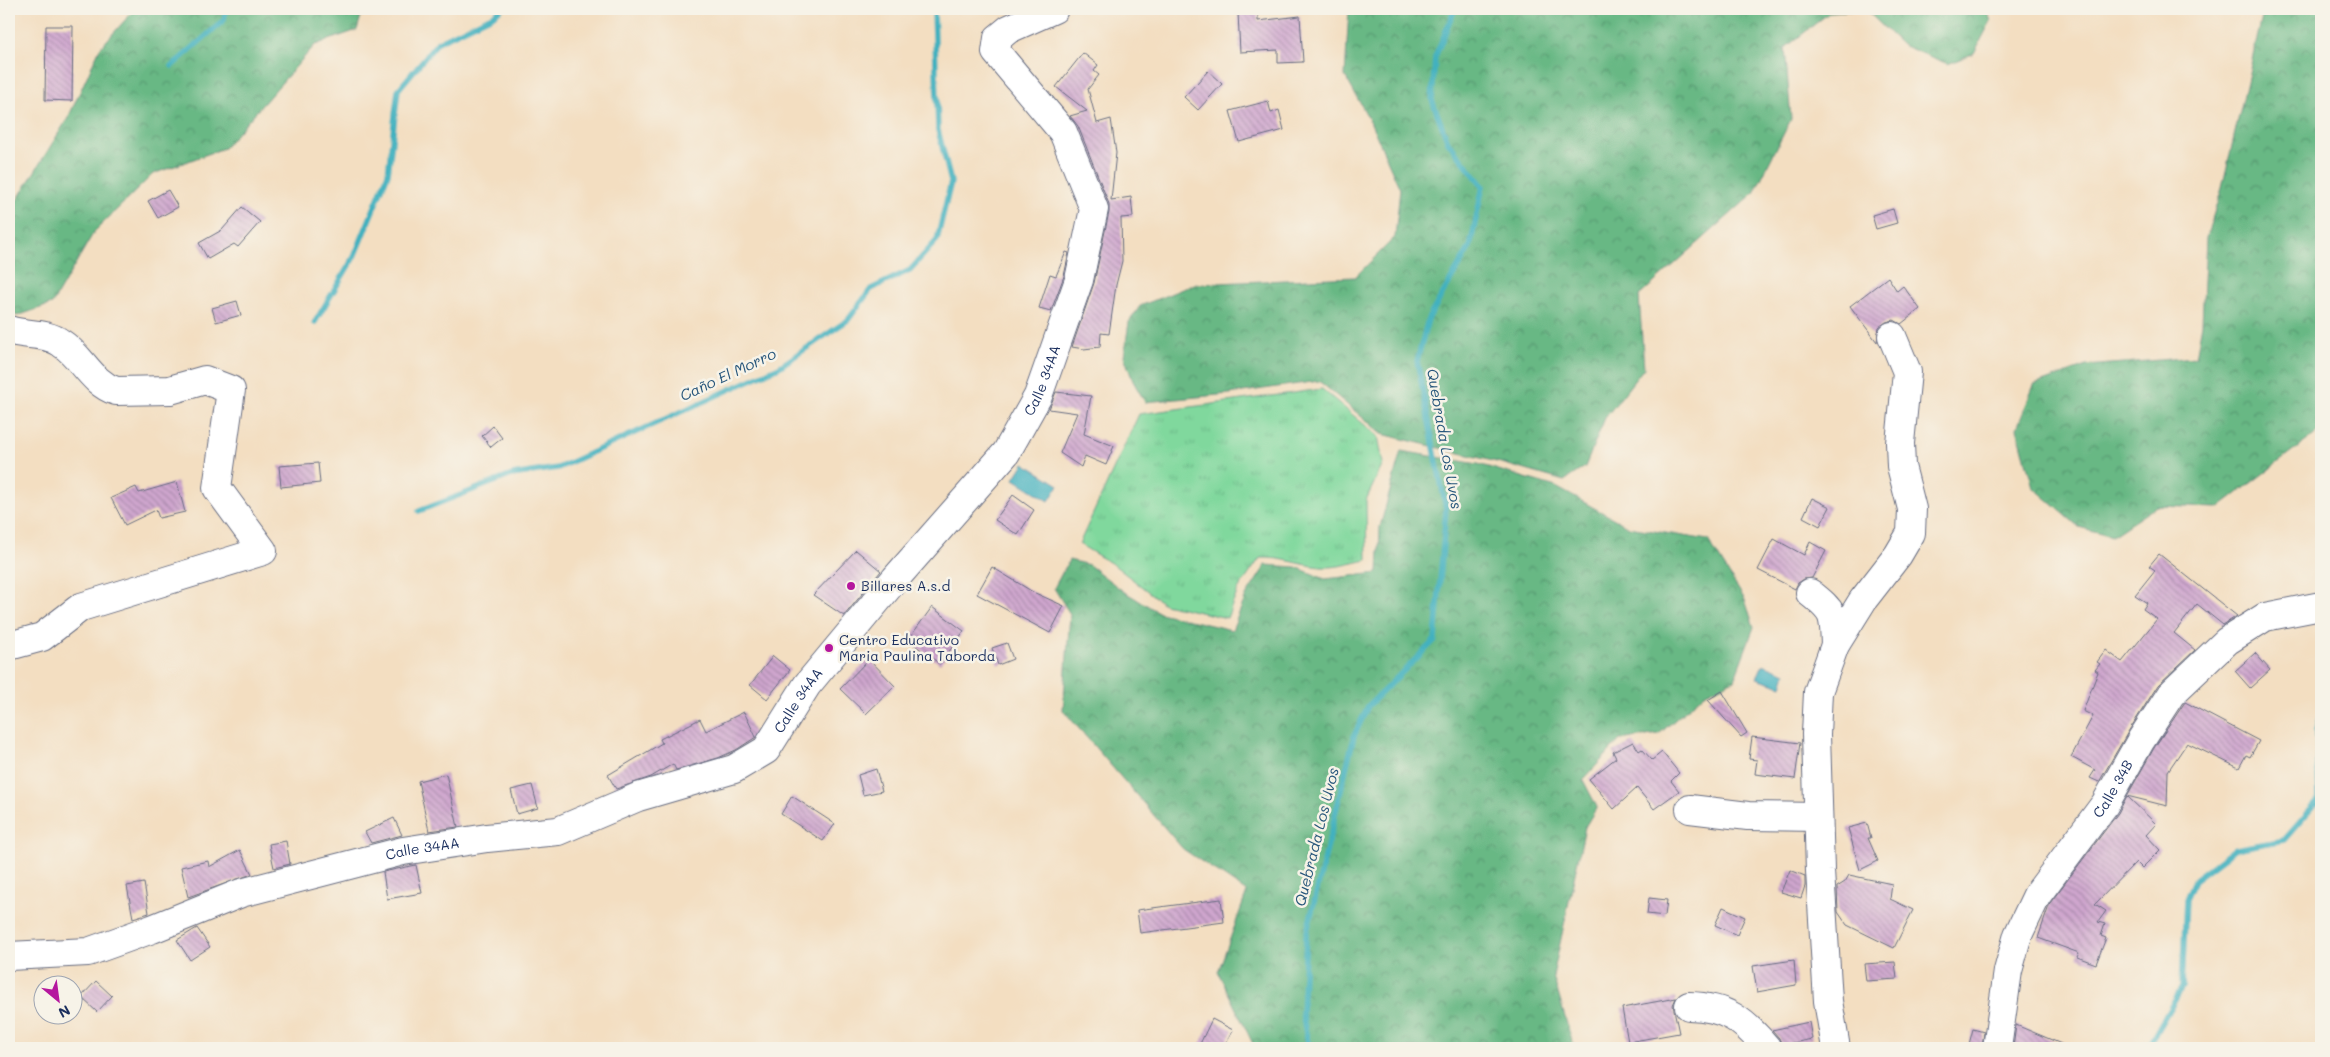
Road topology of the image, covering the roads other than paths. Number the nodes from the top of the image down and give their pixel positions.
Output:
1 (1054, 9) edge
2 (9, 330) edge
3 (1892, 336) dead end
4 (1810, 594) dead end
5 (2321, 606) edge
6 (1835, 645) junction
7 (9, 646) edge
8 (1690, 809) dead end
9 (1818, 817) junction
10 (9, 956) edge
11 (1689, 1006) dead end
12 (1745, 1037) edge
13 (1767, 1048) edge
14 (1836, 1048) edge
15 (1997, 1048) edge

1 - 10 street, Calle 34AA
2 - 7 street
3 - 6 street
4 - 6 street
5 - 15 street, Calle 34B
6 - 9 street
8 - 9 street
9 - 14 street
11 - 12 street
12 - 13 street

